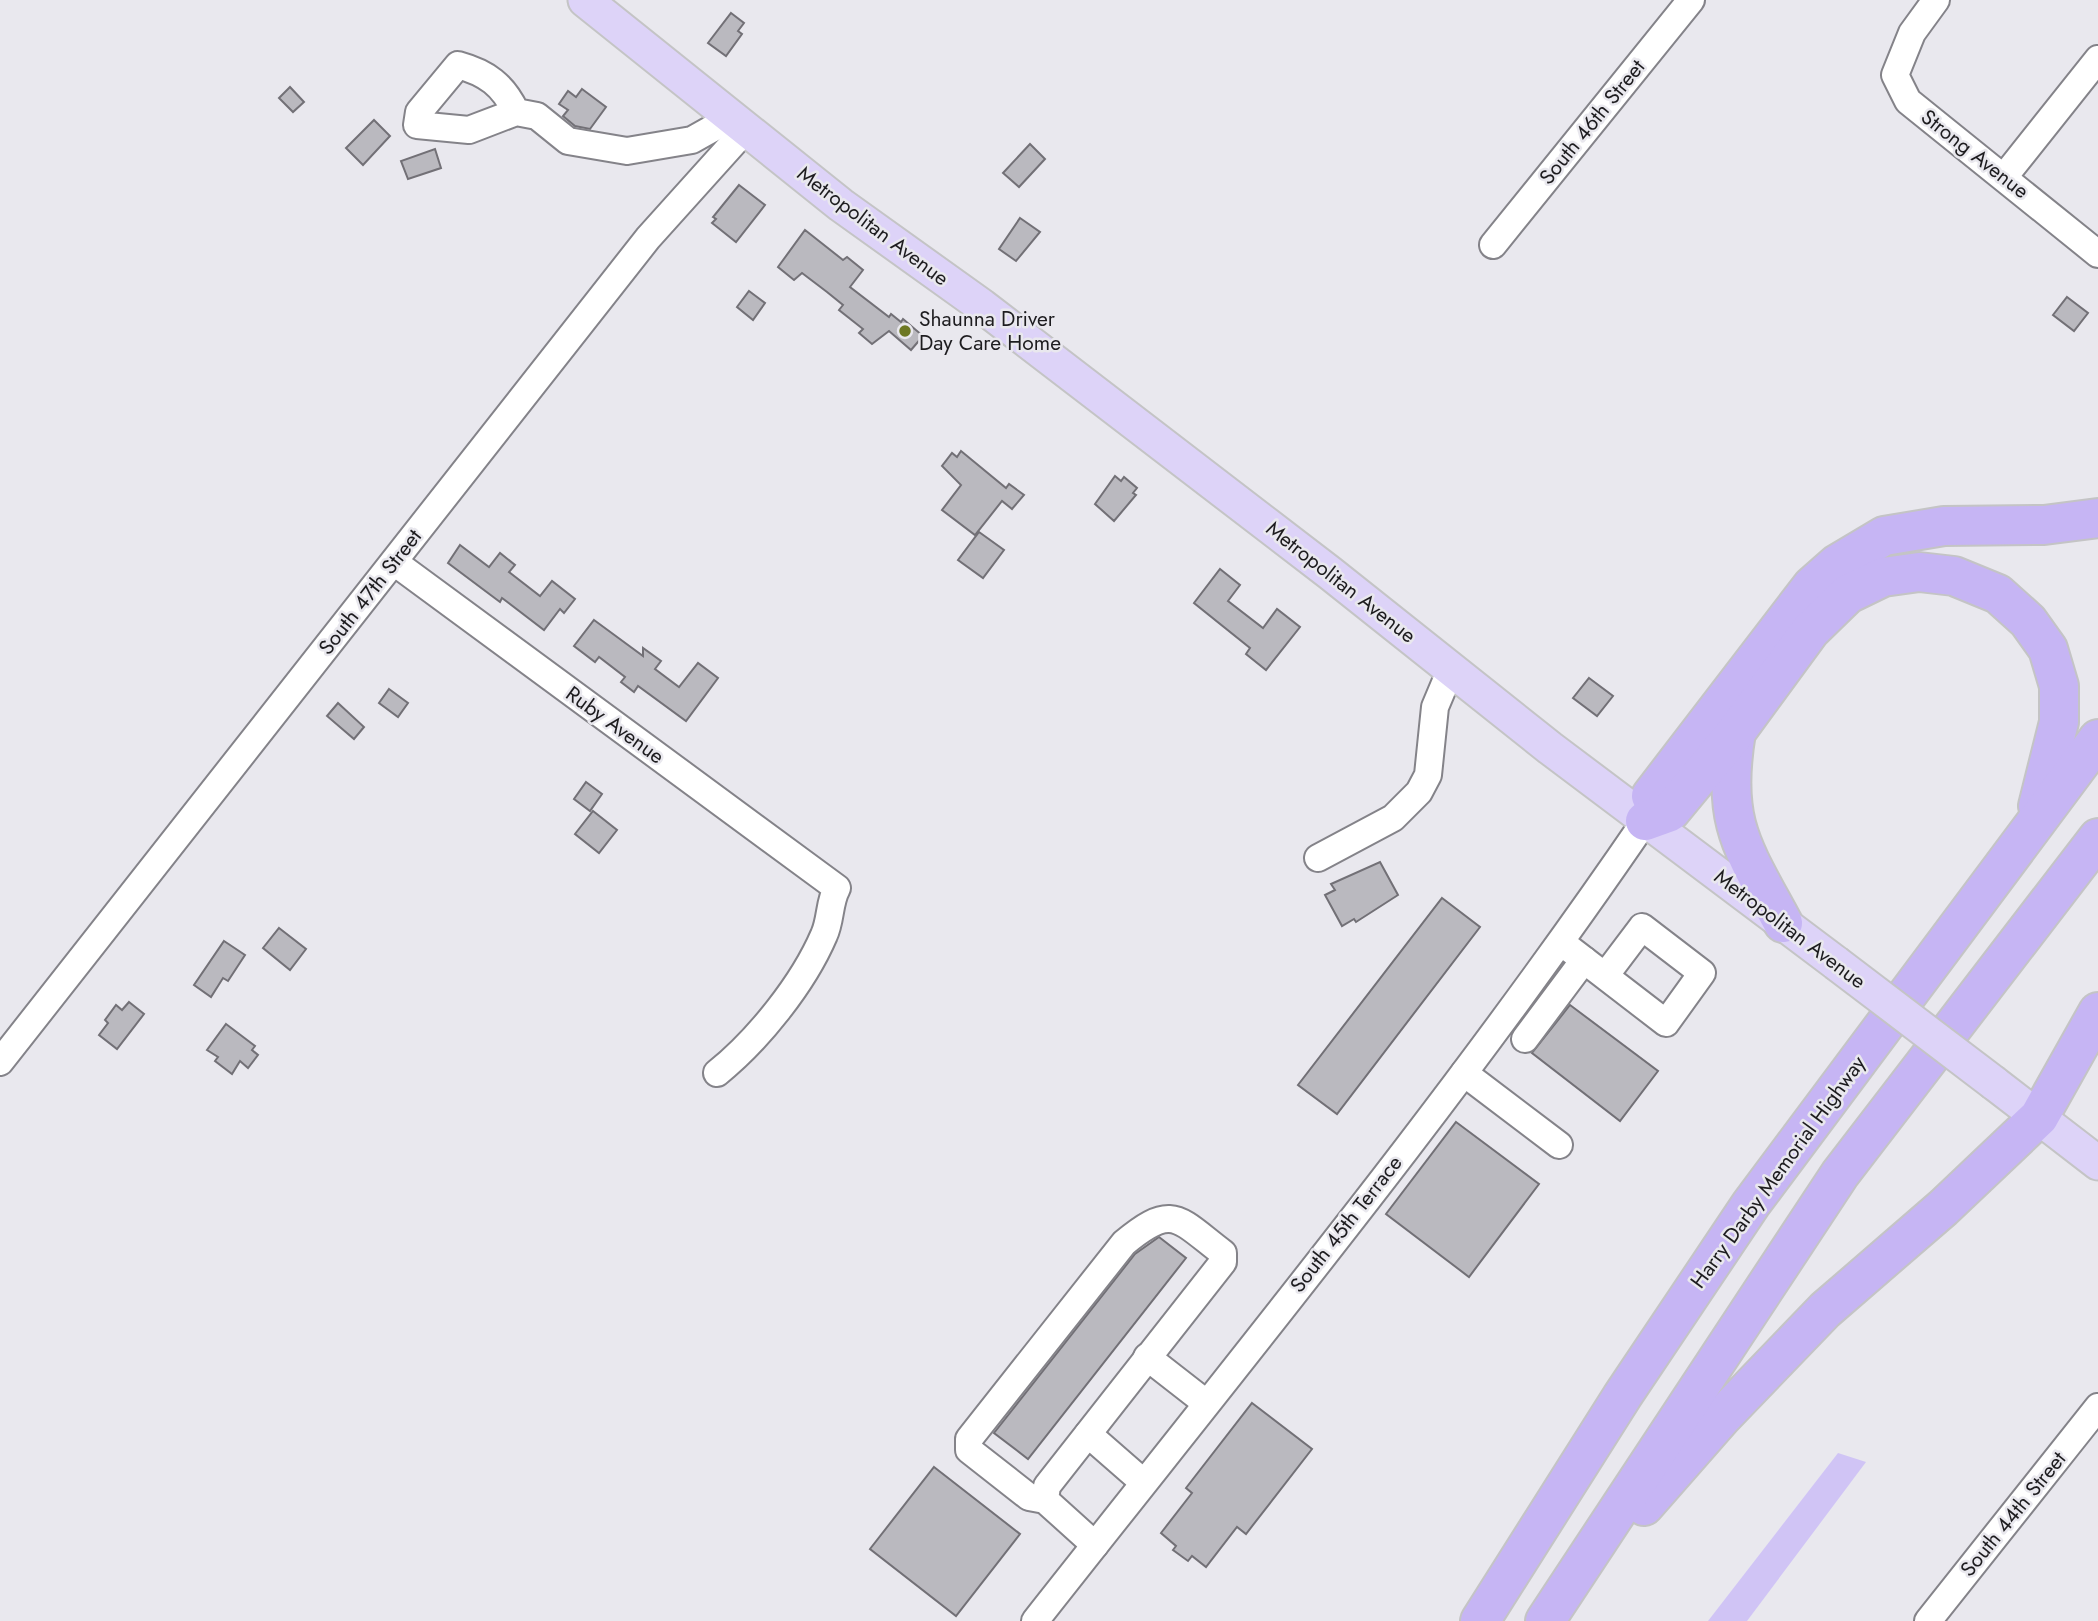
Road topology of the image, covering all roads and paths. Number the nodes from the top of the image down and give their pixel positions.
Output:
1 (585, 0) edge
2 (1691, 0) edge
3 (1937, 0) edge
4 (2098, 59) edge
5 (516, 112) dead end
6 (740, 122) junction
7 (2004, 177) junction
8 (1493, 245) dead end
9 (2098, 254) edge
10 (2098, 518) edge
11 (394, 562) junction
12 (1451, 669) junction
13 (1736, 732) junction
14 (2098, 739) edge
15 (1645, 821) junction
16 (2033, 825) junction
17 (2098, 838) edge
18 (1318, 858) dead end
19 (1783, 923) junction
20 (1562, 943) junction
21 (1584, 960) junction
22 (1605, 976) dead end
23 (2098, 1012) edge
24 (1525, 1039) dead end
25 (8, 1041) edge
26 (0, 1062) edge
27 (717, 1073) dead end
28 (1464, 1073) junction
29 (2039, 1117) junction
30 (1559, 1145) dead end
31 (2098, 1163) edge
32 (1147, 1357) junction
33 (1206, 1402) junction
34 (2098, 1407) edge
35 (1088, 1434) junction
36 (1143, 1482) junction
37 (1045, 1500) junction
38 (1095, 1545) junction
39 (1547, 1618) edge
40 (1036, 1620) edge
41 (1480, 1621) edge
42 (1928, 1621) edge

1 - 6 main road, Metropolitan Avenue
2 - 8 street, South 46th Street
3 - 7 street, Strong Avenue
4 - 7 street
5 - 6 street
6 - 11 street, South 47th Street
6 - 12 main road, Metropolitan Avenue
7 - 9 street, Strong Avenue
10 - 15 highway
11 - 25 street, South 47th Street
11 - 27 street, Ruby Avenue
12 - 15 main road, Metropolitan Avenue
12 - 18 street
13 - 15 highway
13 - 16 highway
13 - 19 highway
14 - 16 highway, Harry Darby Memorial Highway
15 - 19 main road, Metropolitan Avenue
15 - 20 street, South 45th Terrace
16 - 41 highway, Harry Darby Memorial Highway
17 - 39 highway
19 - 29 main road, Metropolitan Avenue, bridge
20 - 21 street
20 - 28 street, South 45th Terrace
21 - 22 street
21 - 24 street
23 - 29 highway
25 - 26 street, South 47th Street
28 - 30 street
28 - 33 street, South 45th Terrace
29 - 31 main road, Metropolitan Avenue
29 - 39 highway
32 - 33 street
32 - 35 street
32 - 37 street
33 - 36 street, South 45th Terrace
34 - 42 street, South 44th Street
35 - 36 street
35 - 37 street
36 - 38 street, South 45th Terrace
37 - 38 street
38 - 40 street, South 45th Terrace

